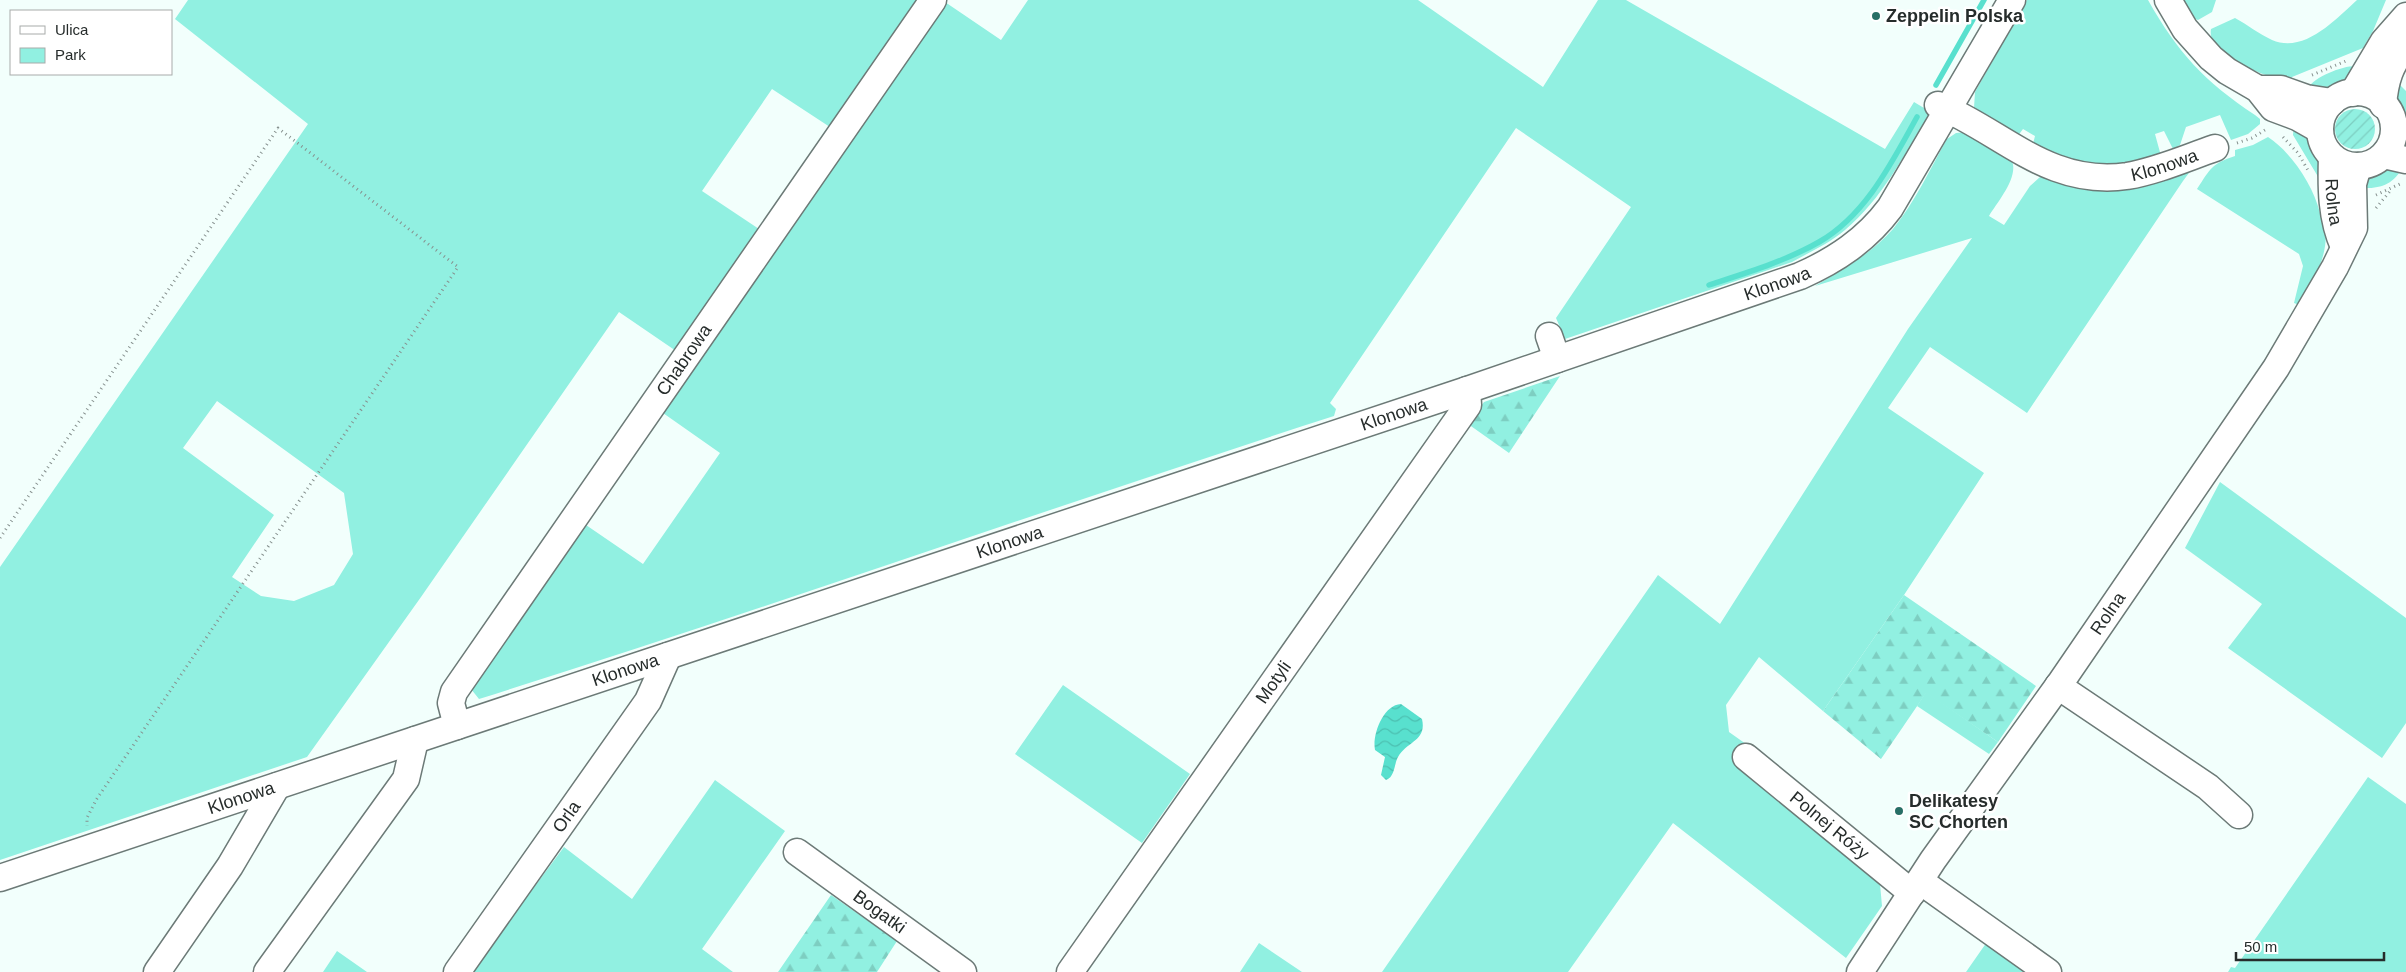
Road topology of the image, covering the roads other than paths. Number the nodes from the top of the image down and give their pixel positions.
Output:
1 (933, 0) edge
2 (2012, 0) edge
3 (2168, 0) edge
4 (2406, 16) edge
5 (2406, 46) edge
6 (2258, 89) junction
7 (2342, 98) junction
8 (1944, 107) junction
9 (2394, 123) edge
10 (2320, 130) junction
11 (2214, 148) road end
12 (2332, 156) junction
13 (2395, 157) edge
14 (2358, 166) junction
15 (2344, 247) junction
16 (1467, 390) junction
17 (668, 656) junction
18 (2058, 686) junction
19 (457, 726) junction
20 (415, 740) junction
21 (1746, 757) dead end
22 (278, 786) junction
23 (2239, 815) dead end
24 (797, 852) dead end
25 (0, 878) edge
26 (1916, 887) junction
27 (157, 972) edge
28 (267, 972) edge
29 (457, 972) edge
30 (963, 972) edge
31 (1070, 972) edge
32 (1860, 972) edge
33 (2048, 972) edge

1 - 19 street, Chabrowa
2 - 8 street, Klonowa
3 - 6 street
4 - 7 street
5 - 9 street, Rolna
6 - 7 street
6 - 10 street
7 - 9 street
7 - 10 street
8 - 11 street, Klonowa
8 - 16 street, Klonowa
9 - 13 street, Rolna
10 - 12 street, Rolna
12 - 14 street, Rolna
12 - 15 street, Rolna
13 - 14 street, Rolna
14 - 15 street, Rolna
15 - 18 street, Rolna
16 - 17 street, Klonowa
16 - 31 street, Motyli
17 - 19 street, Klonowa
17 - 29 street, Orla
18 - 23 street
18 - 26 street, Rolna
19 - 20 street, Klonowa
20 - 22 street, Klonowa
20 - 28 street
21 - 26 street, Polnej Róży
22 - 25 street, Klonowa
22 - 27 street
24 - 30 street, Bogatki
26 - 32 street, Rolna
26 - 33 street, Polnej Róży

